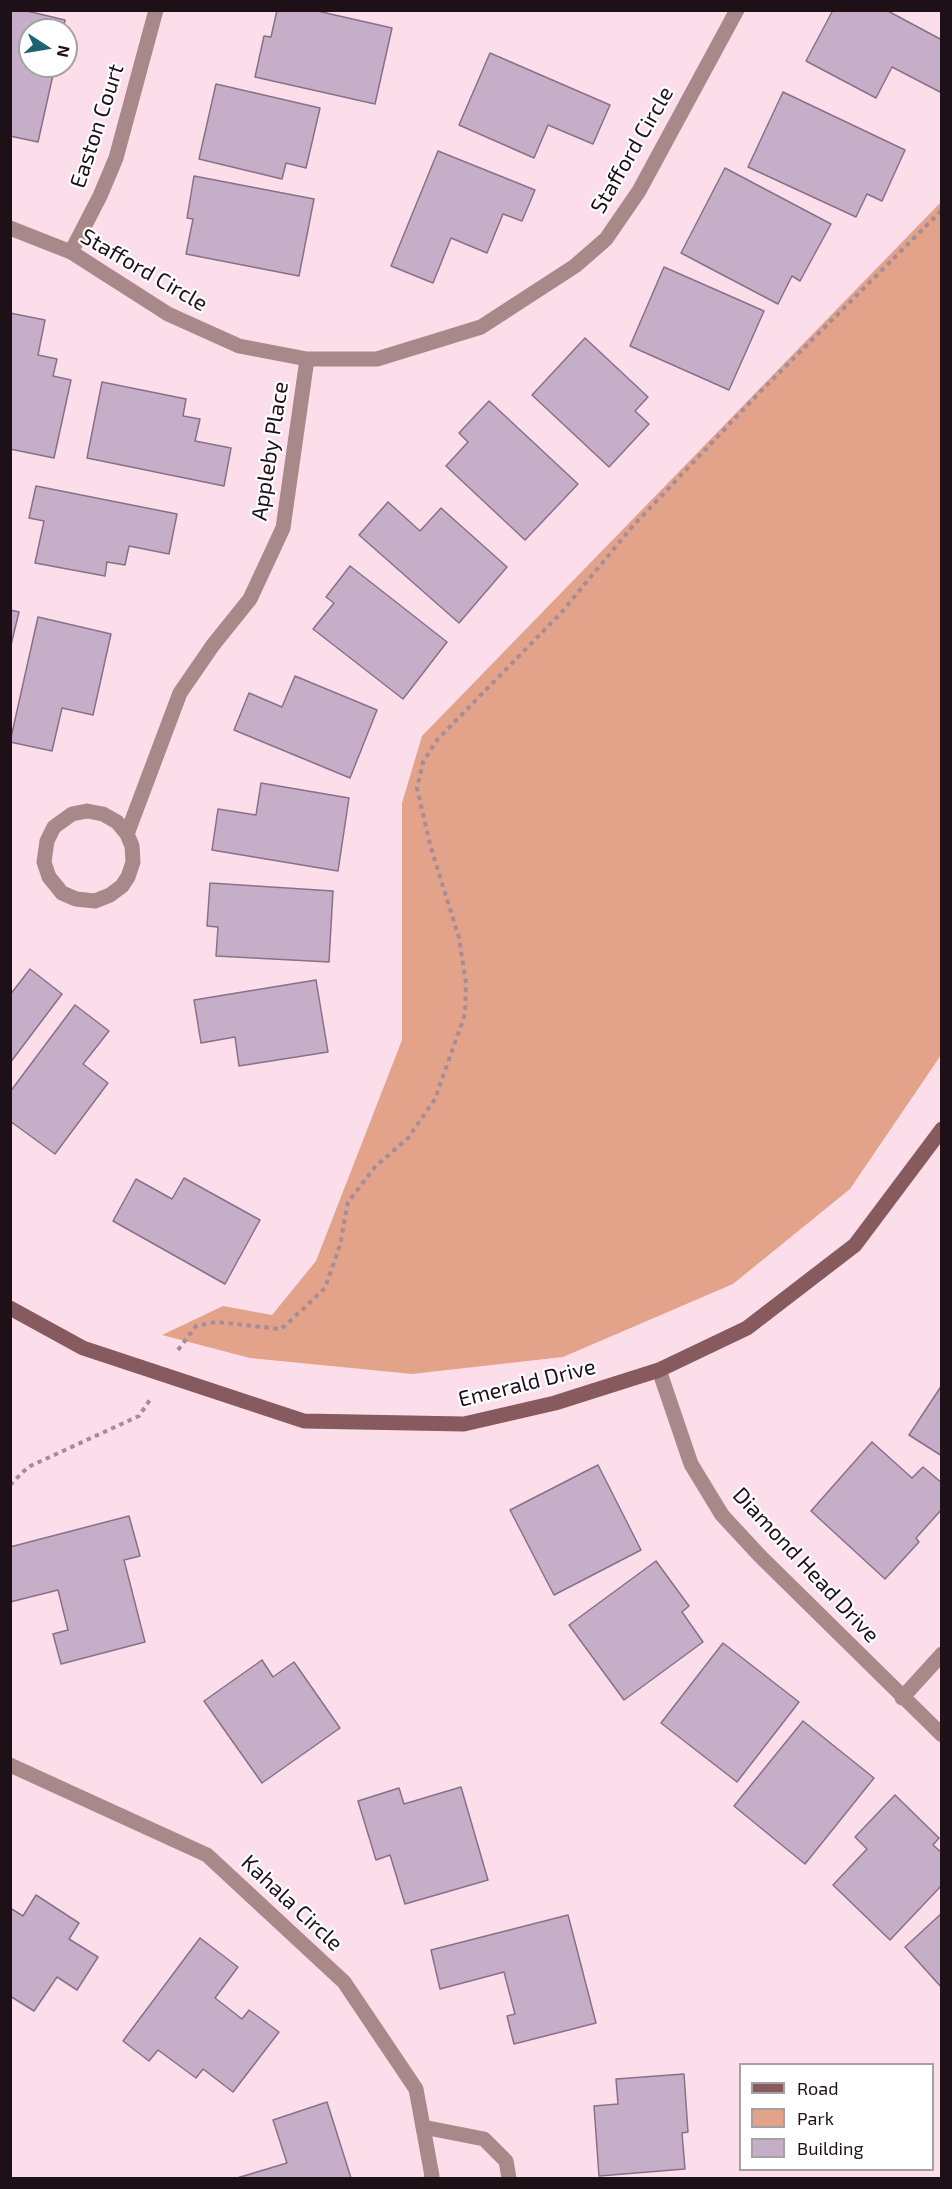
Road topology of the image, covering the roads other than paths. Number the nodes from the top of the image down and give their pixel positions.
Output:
1 (156, 10) edge
2 (737, 10) edge
3 (10, 228) edge
4 (71, 252) junction
5 (308, 359) junction
6 (127, 834) junction
7 (942, 1129) edge
8 (10, 1308) edge
9 (659, 1370) junction
10 (942, 1654) edge
11 (902, 1698) junction
12 (942, 1735) edge
13 (10, 1765) edge
14 (423, 2127) junction
15 (431, 2178) edge
16 (508, 2178) edge

1 - 4 street, Easton Court
2 - 5 street, Stafford Circle
3 - 4 street, Stafford Circle
4 - 5 street, Stafford Circle
5 - 6 street, Appleby Place
6 - 6 street
7 - 9 street, Emerald Drive
8 - 9 street, Emerald Drive
9 - 11 street, Diamond Head Drive
10 - 11 street
11 - 12 street, Diamond Head Drive
13 - 14 street, Kahala Circle
14 - 15 street, Kahala Circle
14 - 16 street

